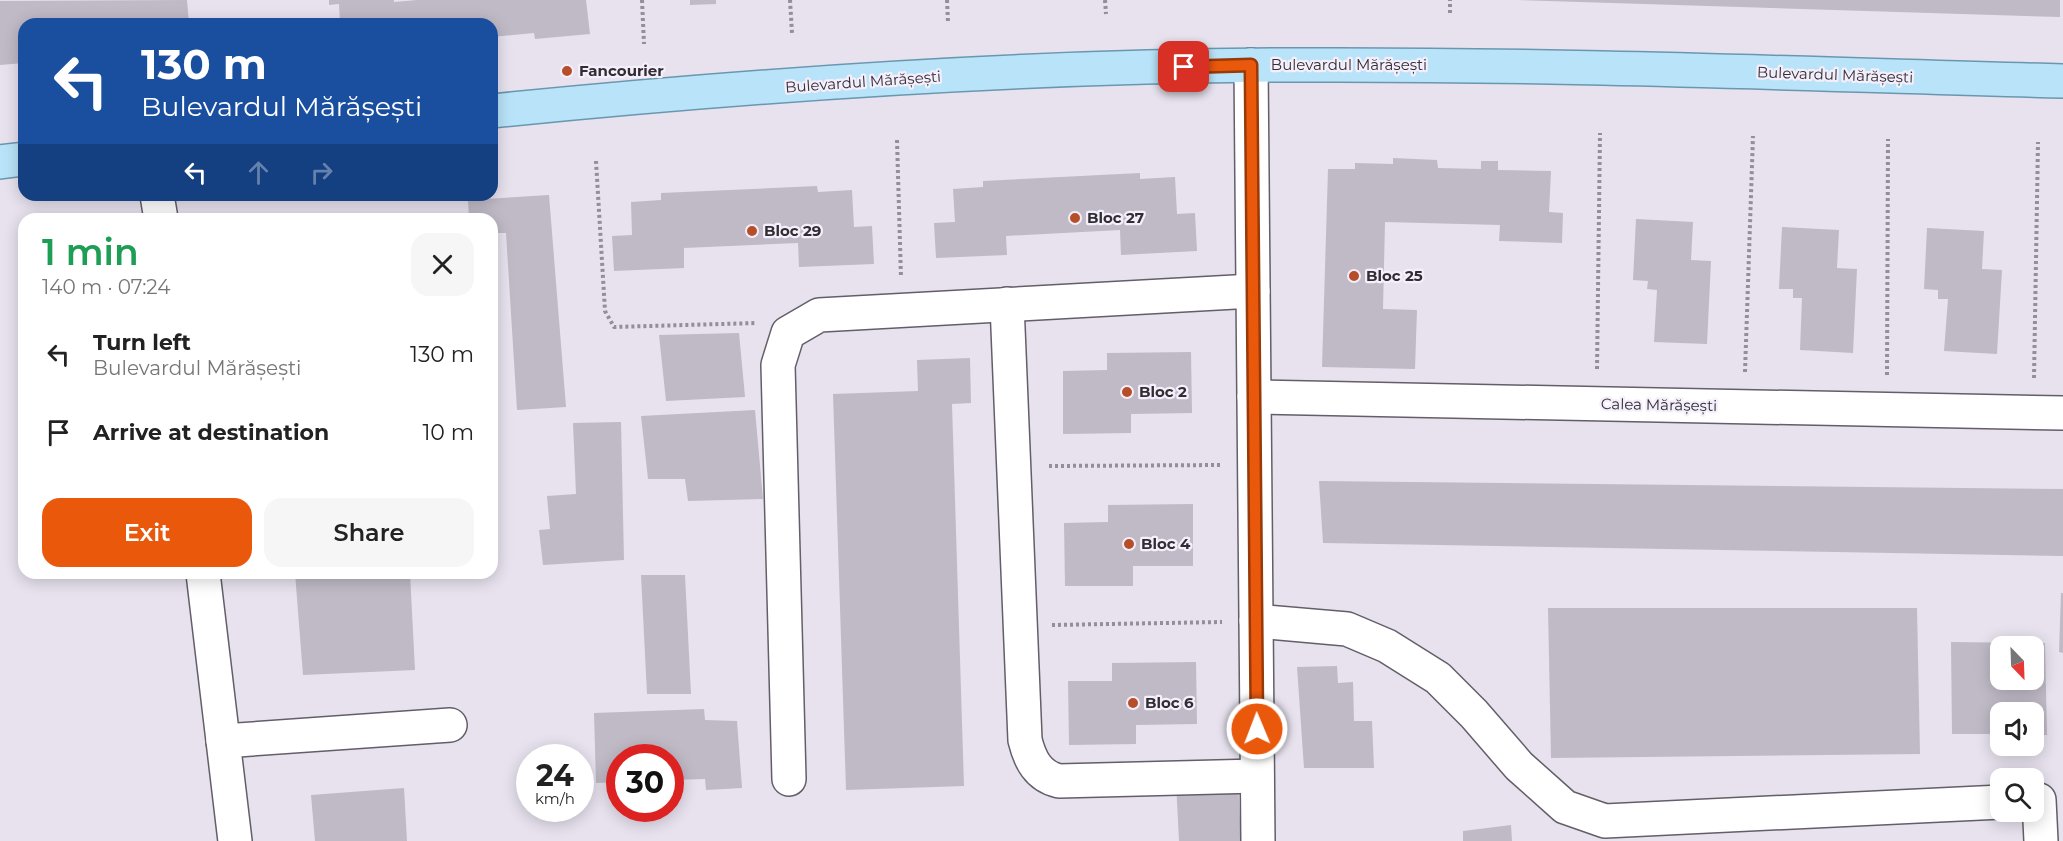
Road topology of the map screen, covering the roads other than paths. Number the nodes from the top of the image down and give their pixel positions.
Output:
1 (1251, 65) junction
2 (2063, 81) edge
3 (498, 111) edge
4 (18, 160) edge
5 (0, 162) edge
6 (1253, 291) junction
7 (1007, 304) junction
8 (1254, 398) junction
9 (2048, 412) edge
10 (204, 579) edge
11 (1256, 621) junction
12 (450, 725) dead end
13 (222, 741) junction
14 (1257, 776) junction
15 (789, 778) dead end
16 (1990, 803) edge
17 (2040, 822) edge
18 (1606, 831) edge
19 (234, 841) edge
20 (1258, 841) edge
21 (2041, 841) edge

1 - 2 main road, Bulevardul Mărășești
1 - 3 main road, Bulevardul Mărășești
1 - 6 street
4 - 5 main road
6 - 7 street
6 - 8 street
7 - 14 street
7 - 15 street
8 - 9 street, Calea Mărășești
8 - 11 street
10 - 13 street
11 - 14 street
11 - 18 street
12 - 13 street
13 - 19 street
14 - 20 street
16 - 18 street
17 - 21 street

